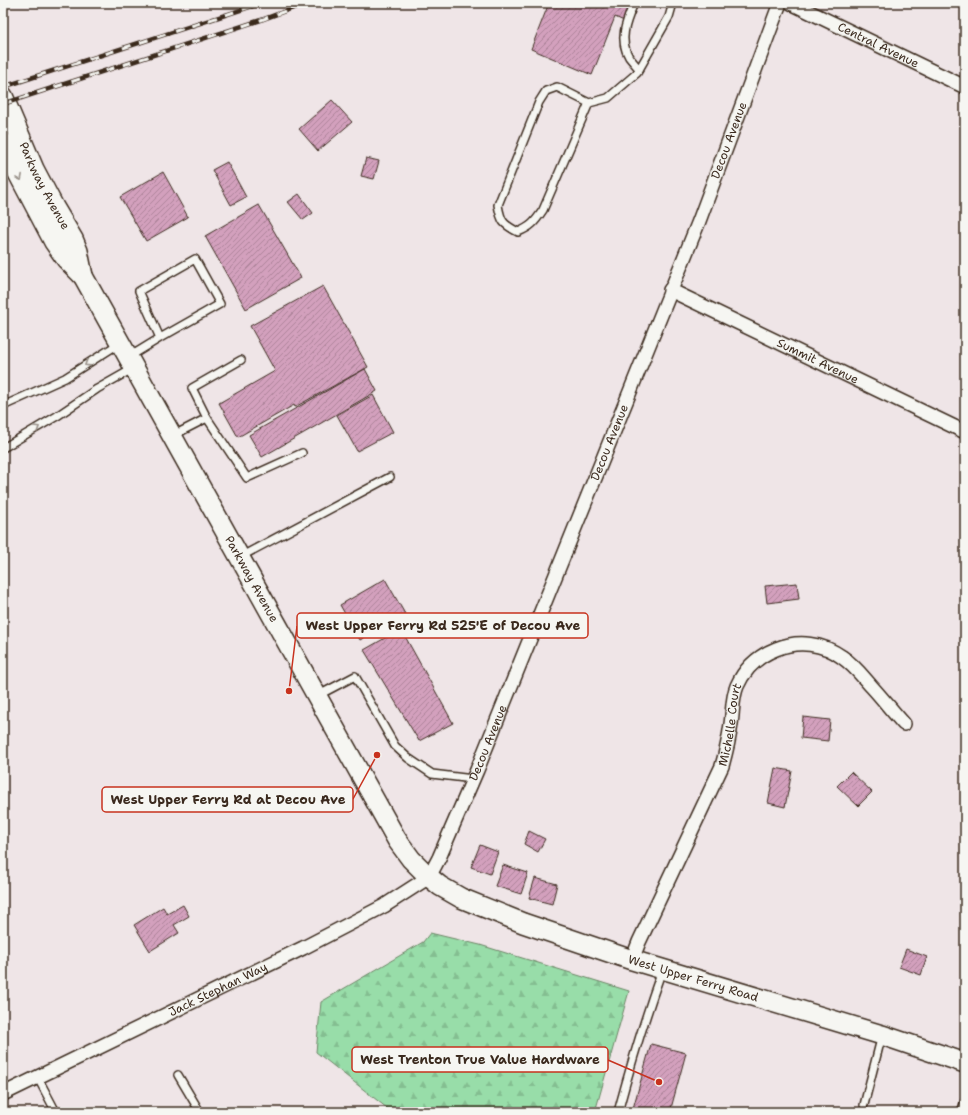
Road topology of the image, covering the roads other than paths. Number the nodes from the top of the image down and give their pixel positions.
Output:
1 (634, 3) edge
2 (673, 3) edge
3 (780, 3) edge
4 (791, 3) edge
5 (639, 69) junction
6 (965, 87) edge
7 (3, 96) edge
8 (589, 103) junction
9 (3, 142) edge
10 (83, 276) junction
11 (670, 290) junction
12 (160, 338) junction
13 (128, 356) junction
14 (241, 360) dead end
15 (3, 406) edge
16 (207, 418) junction
17 (965, 432) edge
18 (172, 436) junction
19 (3, 448) edge
20 (302, 453) dead end
21 (390, 477) dead end
22 (240, 557) junction
23 (317, 696) junction
24 (904, 724) dead end
25 (473, 779) junction
26 (429, 877) junction
27 (632, 960) junction
28 (662, 969) junction
29 (882, 1035) junction
30 (965, 1063) edge
31 (178, 1075) dead end
32 (38, 1078) junction
33 (3, 1094) edge
34 (965, 1101) edge
35 (864, 1105) dead end
36 (56, 1112) edge
37 (200, 1112) edge
38 (618, 1112) edge
39 (961, 1112) edge

1 - 5 lane
2 - 5 lane
3 - 11 street, Decou Avenue
4 - 6 street, Central Avenue
5 - 8 lane
7 - 10 main road, Parkway Avenue
8 - 8 lane
9 -> 10 main road, Parkway Avenue
10 - 13 main road, Parkway Avenue
11 - 17 street, Summit Avenue
11 - 25 street, Decou Avenue
12 - 12 lane
12 - 13 lane
13 -> 15 lane
13 - 18 main road, Parkway Avenue
19 -> 13 lane
14 - 16 lane
16 - 18 lane
16 - 20 lane
18 - 22 main road, Parkway Avenue
21 - 22 lane
22 - 23 main road, Parkway Avenue
23 - 25 lane
23 - 26 main road, Parkway Avenue
24 - 27 street, Michelle Court
25 - 26 street, Decou Avenue
26 - 27 main road, West Upper Ferry Road
26 - 32 street, Jack Stephan Way
27 - 28 main road, West Upper Ferry Road
28 - 29 main road, West Upper Ferry Road
28 - 38 lane
29 - 30 main road, West Upper Ferry Road
29 - 35 lane
31 - 37 lane
32 - 33 street, Jack Stephan Way
32 - 36 lane
34 - 39 lane

